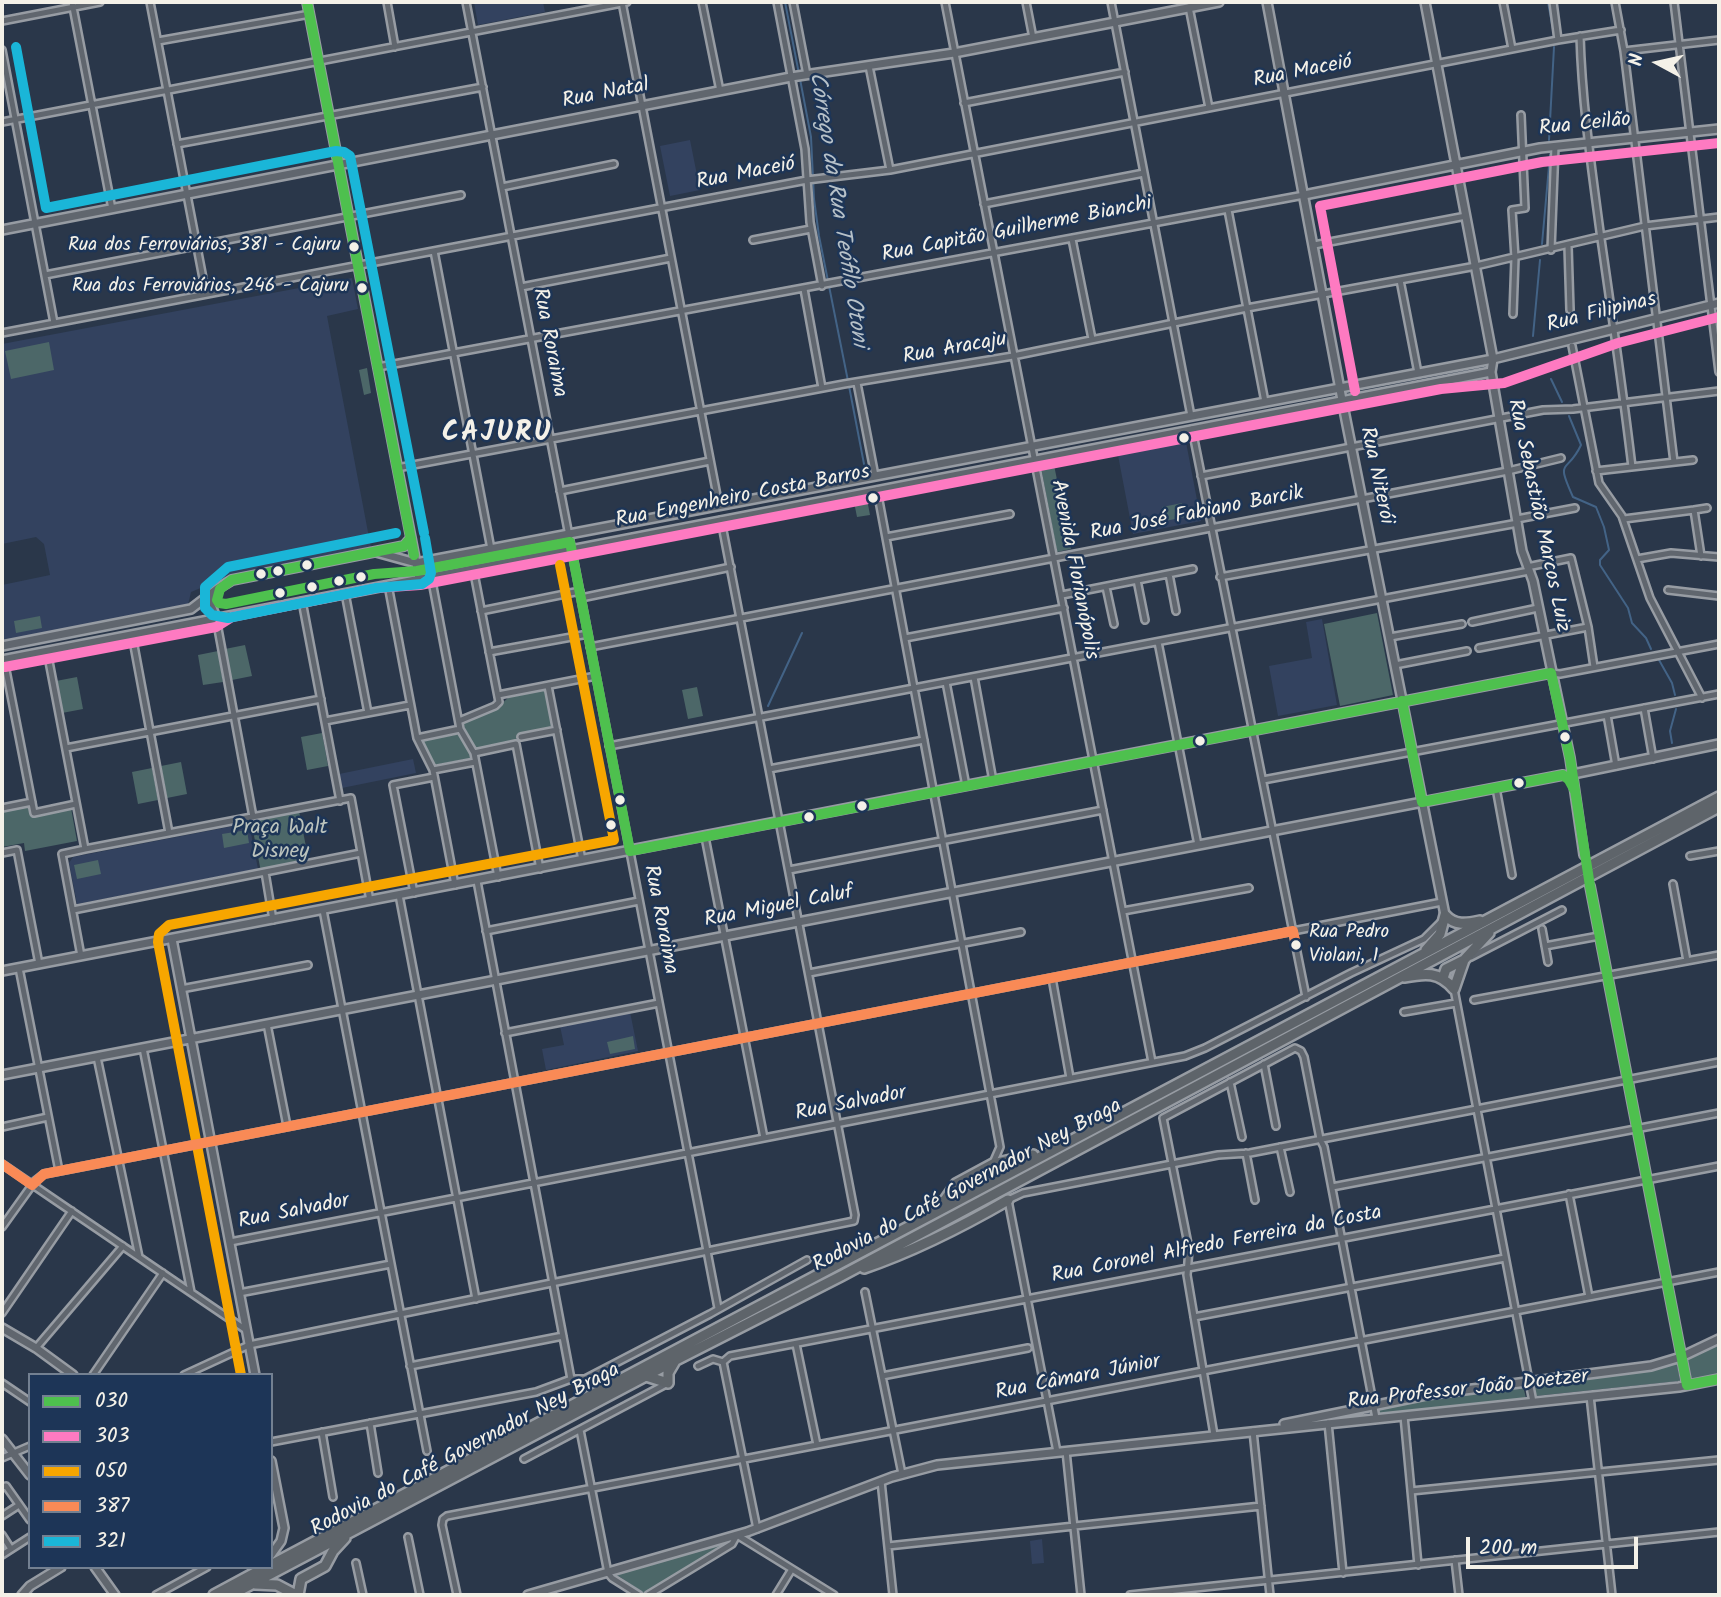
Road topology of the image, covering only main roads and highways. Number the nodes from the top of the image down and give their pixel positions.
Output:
1 (1719, 797) edge
2 (1719, 807) edge
3 (1488, 920) junction
4 (1502, 922) junction
5 (1420, 956) junction
6 (1464, 960) junction
7 (1458, 972) junction
8 (1395, 978) junction
9 (1443, 978) junction
10 (1065, 1144) junction
11 (1008, 1200) road end
12 (888, 1238) junction
13 (841, 1276) junction
14 (676, 1360) junction
15 (645, 1376) junction
16 (353, 1531) junction
17 (273, 1564) edge
18 (265, 1569) edge
19 (252, 1580) junction
20 (214, 1595) edge
21 (231, 1595) edge
22 (297, 1595) edge

1 - 3 highway, Rodovia do Café Governador Ney Braga
2 - 4 highway, Rodovia do Café Governador Ney Braga
3 - 5 highway, Rodovia do Café Governador Ney Braga
3 - 5 highway
4 - 6 highway
4 - 8 highway, Rodovia do Café Governador Ney Braga
5 - 10 highway, Rodovia do Café Governador Ney Braga
6 - 7 highway
6 - 9 highway
7 - 9 highway
7 - 9 highway
8 - 9 highway
8 - 13 highway, Rodovia do Café Governador Ney Braga
10 - 12 highway, Rodovia do Café Governador Ney Braga
10 - 12 highway
11 - 13 highway
12 - 17 highway, Rodovia do Café Governador Ney Braga
13 - 14 highway, Rodovia do Café Governador Ney Braga
14 - 15 highway, Rodovia do Café Governador Ney Braga
14 - 15 highway
15 - 16 highway, Rodovia do Café Governador Ney Braga
16 - 19 highway, Rodovia do Café Governador Ney Braga
16 - 22 highway
18 - 19 highway, Rodovia do Café Governador Ney Braga
19 - 20 highway, Rodovia do Café Governador Ney Braga
19 - 21 highway, Rodovia do Café Governador Ney Braga
19 - 22 highway

